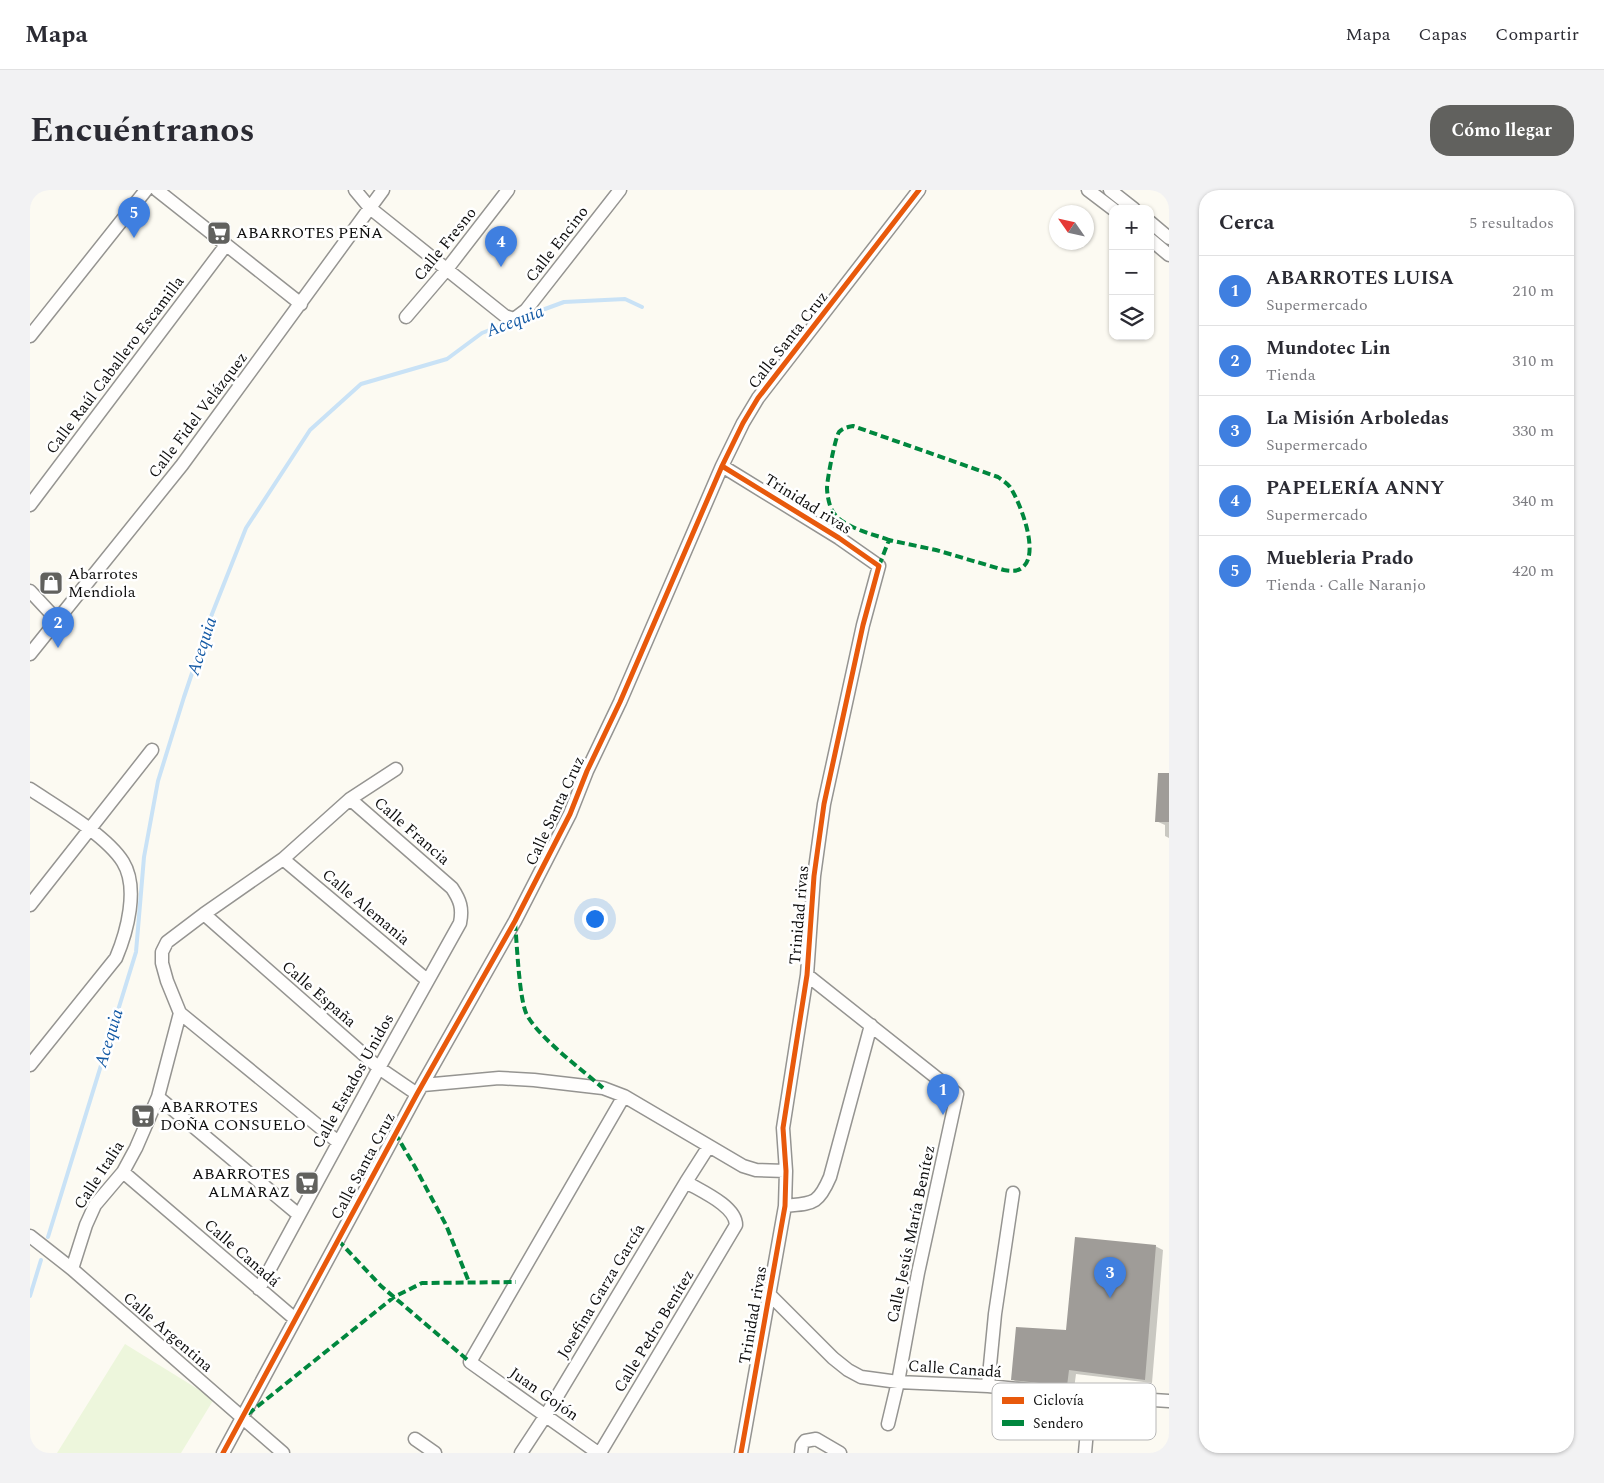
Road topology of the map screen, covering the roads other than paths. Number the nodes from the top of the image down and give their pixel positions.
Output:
1 (146, 190) edge
2 (157, 190) edge
3 (355, 190) edge
4 (383, 190) edge
5 (508, 190) edge
6 (620, 190) edge
7 (919, 190) edge
8 (1088, 190) edge
9 (1110, 190) edge
10 (1129, 205) edge
11 (1109, 206) edge
12 (370, 208) junction
13 (1154, 225) edge
14 (1169, 238) edge
15 (1154, 242) edge
16 (226, 245) junction
17 (1169, 254) edge
18 (447, 269) junction
19 (301, 304) junction
20 (406, 317) dead end
21 (30, 336) edge
22 (722, 466) junction
23 (30, 505) edge
24 (30, 591) edge
25 (57, 620) junction
26 (30, 654) edge
27 (152, 750) dead end
28 (396, 769) dead end
29 (30, 789) edge
30 (350, 798) junction
31 (89, 830) junction
32 (283, 859) junction
33 (452, 888) joint
34 (30, 905) edge
35 (204, 914) junction
36 (807, 976) junction
37 (427, 980) junction
38 (180, 1013) junction
39 (871, 1025) junction
40 (30, 1064) edge
41 (379, 1068) junction
42 (420, 1090) junction
43 (158, 1096) junction
44 (624, 1096) junction
45 (338, 1142) junction
46 (709, 1146) junction
47 (786, 1171) junction
48 (123, 1172) junction
49 (686, 1182) junction
50 (1013, 1193) dead end
51 (785, 1206) junction
52 (299, 1215) junction
53 (30, 1236) edge
54 (72, 1269) junction
55 (259, 1289) junction
56 (770, 1295) junction
57 (295, 1320) junction
58 (898, 1382) junction
59 (988, 1386) junction
60 (992, 1386) edge
61 (1156, 1400) edge
62 (1169, 1401) edge
63 (546, 1415) junction
64 (242, 1418) junction
65 (888, 1424) dead end
66 (416, 1439) dead end
67 (1087, 1440) edge
68 (223, 1453) edge
69 (283, 1453) edge
70 (435, 1453) edge
71 (521, 1453) edge
72 (599, 1453) edge
73 (741, 1453) edge
74 (801, 1453) edge
75 (840, 1453) edge
76 (1086, 1453) edge

1 - 21 street
2 - 16 street
3 - 12 street
4 - 12 street, Calle Fidel Velázquez
5 - 18 street, Calle Fresno
6 - 18 street, Calle Encino
7 - 22 street, Calle Santa Cruz
8 - 11 street
9 - 10 street
12 - 18 street
12 - 19 street, Calle Fidel Velázquez
13 - 14 street
15 - 17 street
16 - 19 street
16 - 23 street, Calle Raúl Caballero Escamilla
18 - 20 street, Calle Fresno
19 - 25 street, Calle Fidel Velázquez
22 - 36 street, Trinidad rivas
22 - 42 street, Calle Santa Cruz
24 - 25 street
25 - 26 street, Calle Fidel Velázquez
27 - 31 street
28 - 30 street
29 - 31 street
30 - 32 street
30 - 33 street, Calle Francia
31 - 34 street
31 - 40 street
32 - 35 street
32 - 37 street, Calle Alemania
33 - 37 street, Calle Estados Unidos
35 - 38 street
35 - 41 street, Calle España
36 - 39 street
36 - 47 street, Trinidad rivas
37 - 41 street, Calle Estados Unidos
38 - 43 street, Calle Italia
38 - 45 street
39 - 51 street
39 - 58 street, Calle Jesús María Benítez
41 - 42 street, Calle España
41 - 45 street, Calle Estados Unidos
42 - 44 street
42 - 57 street, Calle Santa Cruz
43 - 48 street, Calle Italia
43 - 52 street
44 - 46 street
44 - 63 street, Juan Gojón
45 - 52 street, Calle Estados Unidos
46 - 47 street
46 - 49 street, Josefina Garza García
47 - 51 street, Trinidad rivas
48 - 54 street, Calle Italia
48 - 55 street, Calle Canadá
49 - 63 street, Josefina Garza García
49 - 72 street, Calle Pedro Benítez
50 - 59 street
51 - 56 street, Trinidad rivas
52 - 55 street, Calle Estados Unidos
53 - 54 street, Calle Argentina
54 - 64 street, Calle Argentina
55 - 57 street, Calle Canadá
56 - 58 street, Calle Canadá
56 - 73 street, Trinidad rivas
57 - 64 street, Calle Santa Cruz
58 - 59 street, Calle Canadá
58 - 65 street, Calle Jesús María Benítez
59 - 60 street, Calle Canadá
61 - 62 street, Calle Canadá
63 - 71 street, Josefina Garza García
63 - 72 street, Juan Gojón
64 - 68 street, Calle Santa Cruz
64 - 69 street, Calle Argentina
66 - 70 street
67 - 76 street
74 - 75 street

